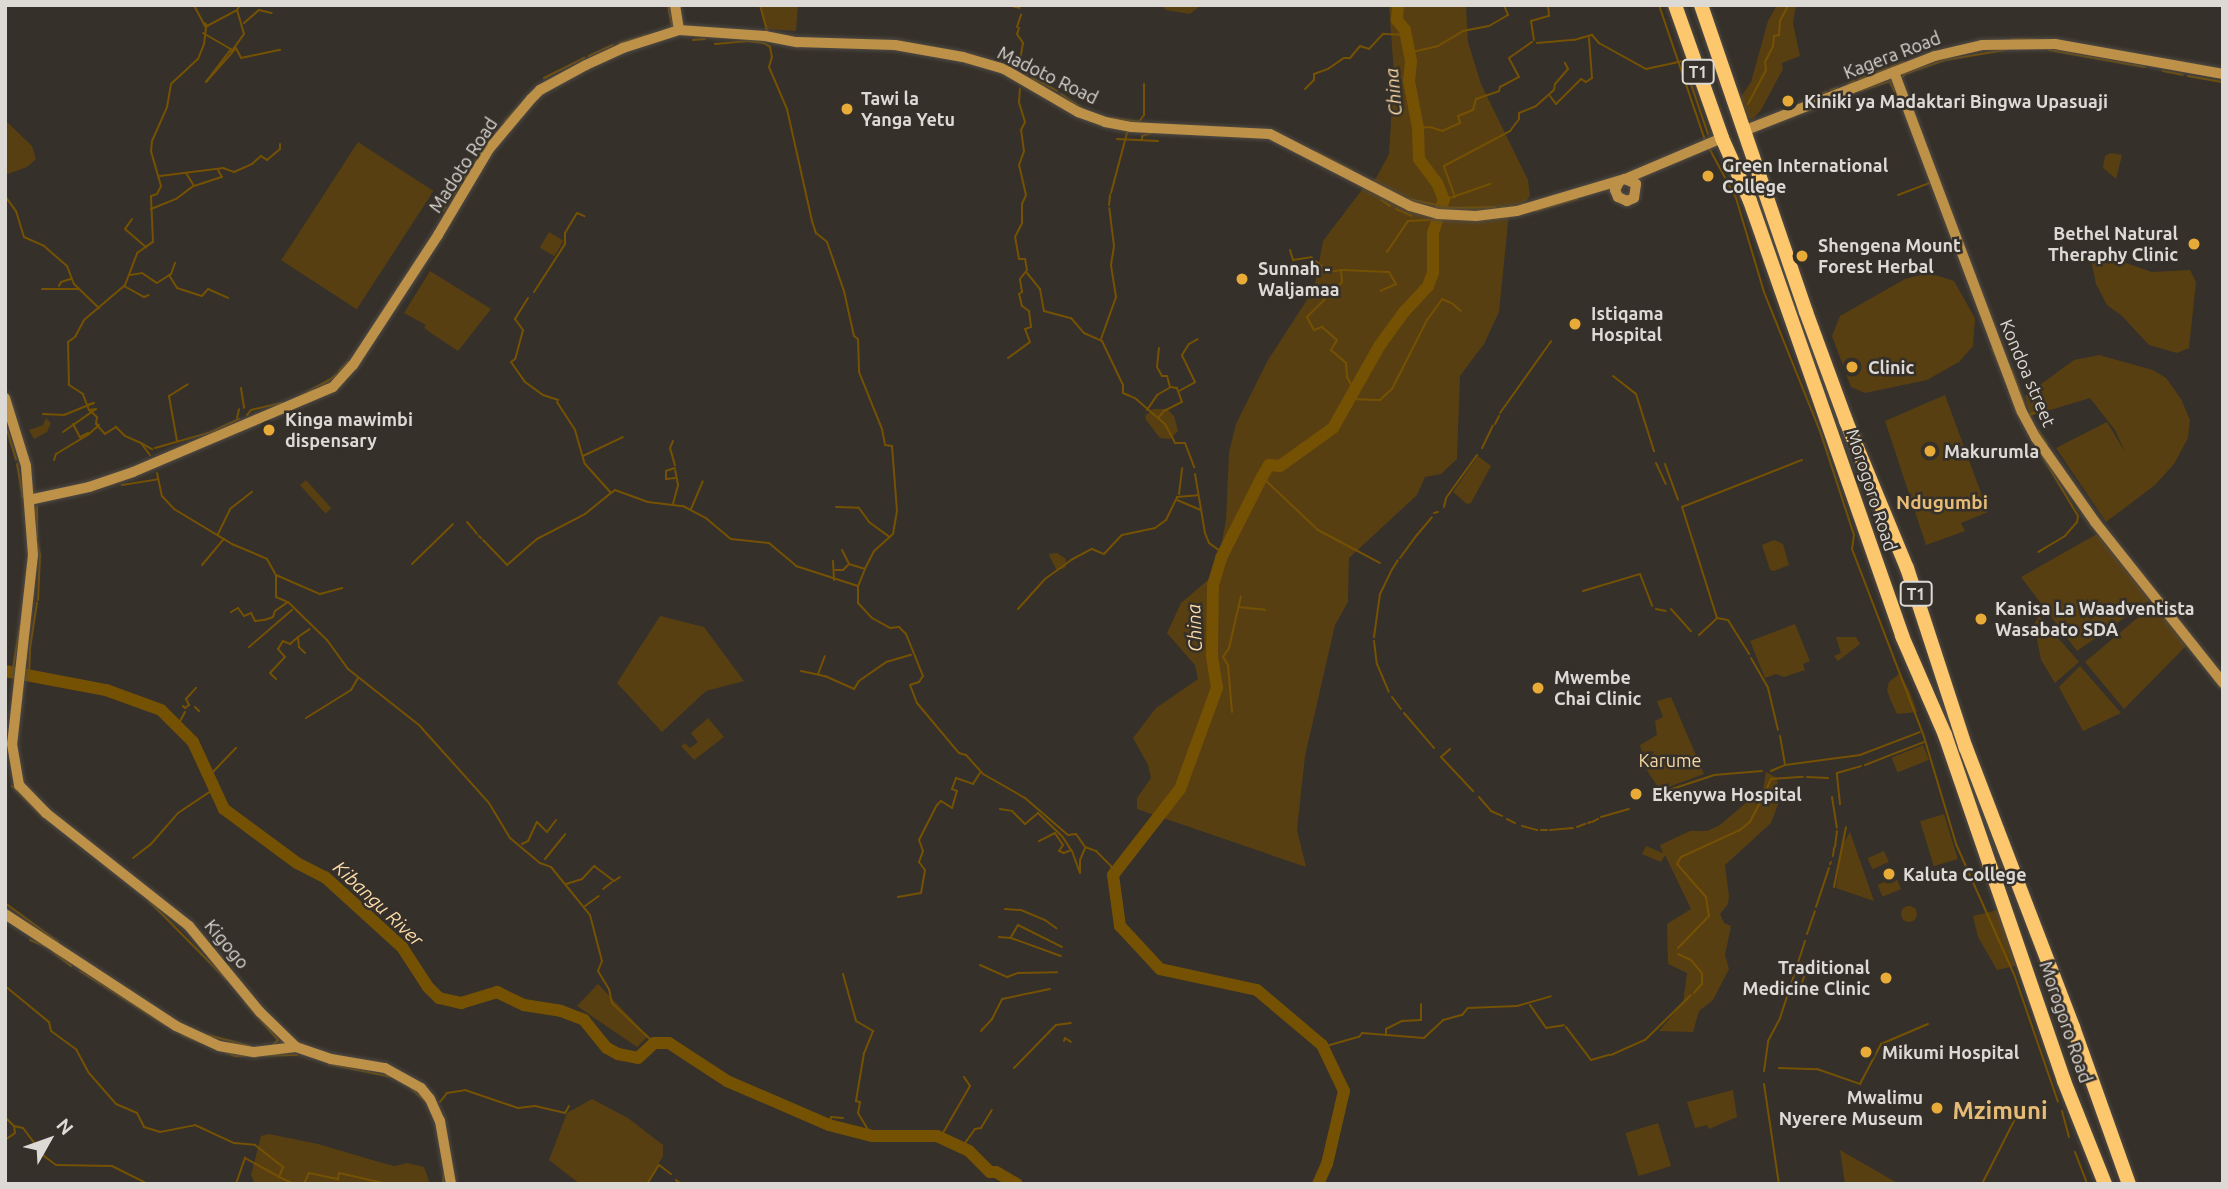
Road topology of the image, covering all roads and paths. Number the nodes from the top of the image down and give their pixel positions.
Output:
1 (675, 5) edge
2 (1675, 5) edge
3 (1701, 5) edge
4 (679, 30) junction
5 (1894, 72) junction
6 (2223, 74) edge
7 (1746, 130) junction
8 (1721, 138) junction
9 (1649, 170) junction
10 (1622, 181) junction
11 (1637, 189) junction
12 (1592, 190) junction
13 (1618, 197) junction
14 (5, 398) edge
15 (29, 500) junction
16 (2223, 683) edge
17 (5, 914) edge
18 (296, 1047) junction
19 (451, 1184) edge
20 (2105, 1184) edge
21 (2129, 1184) edge

1 - 4 main road
2 - 8 highway, Morogoro Road / T1
3 - 7 highway, Morogoro Road / T1
4 - 12 main road, Madoto Road
4 - 15 main road, Madoto Road
5 - 6 main road, Kagera Road
5 - 7 main road, Kagera Road
5 - 16 main road, Kondoa street
7 - 21 highway, Morogoro Road / T1
8 - 9 main road
8 - 20 highway, Morogoro Road / T1
9 - 10 main road
9 - 11 main road
10 - 11 main road
10 - 12 main road
10 - 13 main road
11 - 13 main road
12 - 13 main road
14 - 15 main road, Kigogo
15 - 18 main road, Kigogo
17 - 18 main road
18 - 19 main road, Kigogo

